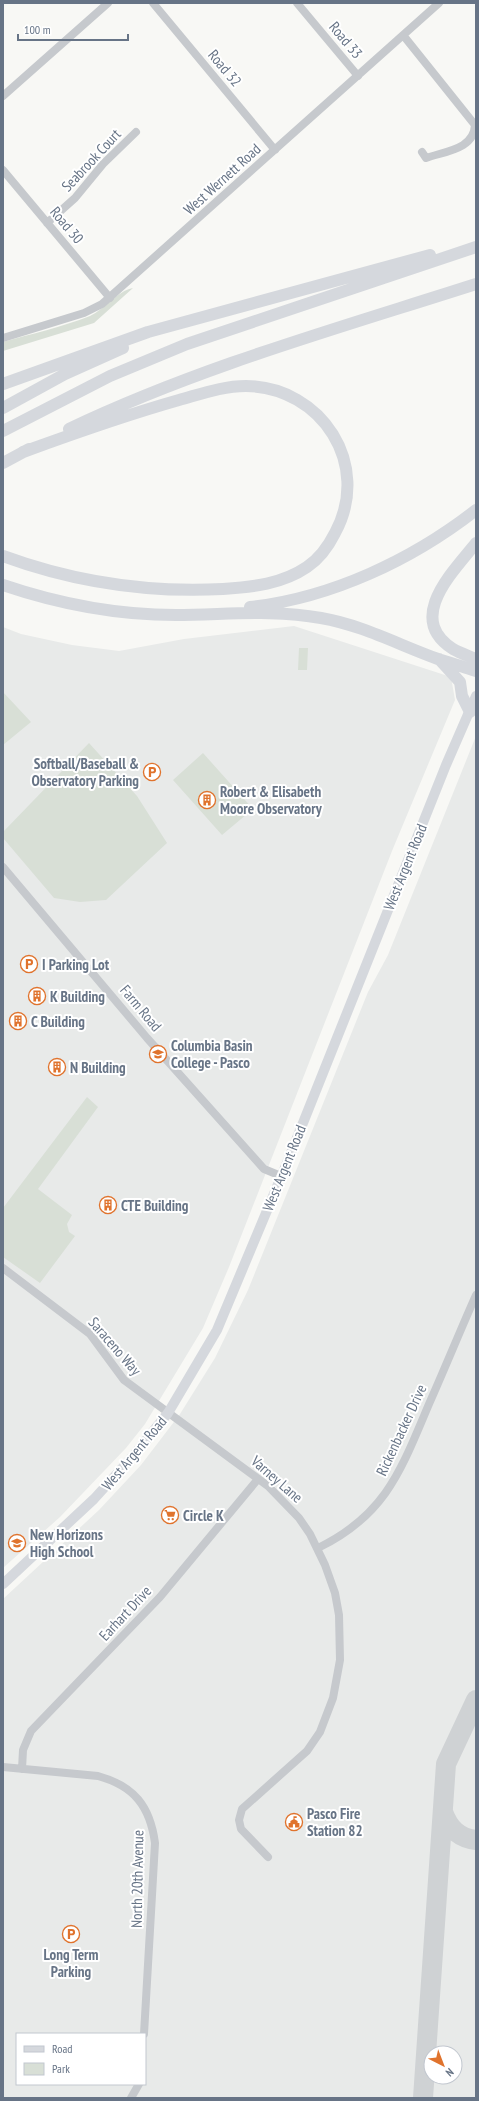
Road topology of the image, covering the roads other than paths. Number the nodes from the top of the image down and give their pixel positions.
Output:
1 (108, 3) edge
2 (153, 3) edge
3 (297, 3) edge
4 (439, 3) edge
5 (403, 35) junction
6 (358, 76) junction
7 (3, 96) edge
8 (136, 132) dead end
9 (275, 150) junction
10 (422, 152) dead end
11 (3, 170) edge
12 (47, 223) junction
13 (476, 242) edge
14 (476, 247) edge
15 (476, 284) edge
16 (110, 298) junction
17 (178, 323) junction
18 (3, 338) edge
19 (3, 384) edge
20 (3, 408) edge
21 (3, 430) edge
22 (23, 452) junction
23 (3, 463) edge
24 (476, 510) edge
25 (476, 543) edge
26 (3, 556) edge
27 (3, 585) edge
28 (201, 614) junction
29 (476, 650) edge
30 (463, 653) junction
31 (438, 658) junction
32 (476, 659) edge
33 (476, 671) edge
34 (476, 696) edge
35 (470, 712) junction
36 (3, 867) edge
37 (282, 1176) junction
38 (3, 1268) edge
39 (476, 1295) edge
40 (168, 1413) junction
41 (258, 1479) junction
42 (318, 1548) junction
43 (3, 1584) edge
44 (3, 1767) edge
45 (22, 1769) junction
46 (268, 1857) dead end
47 (144, 2033) edge
48 (138, 2085) edge
49 (130, 2098) edge

1 - 7 street
2 - 9 street, Road 32
3 - 6 street, Road 33
4 - 5 street, West Wernett Road
5 - 6 street, West Wernett Road
5 - 10 street
6 - 9 street, West Wernett Road
8 - 12 street, Seabrook Court
9 - 16 street, West Wernett Road
11 - 12 street, Road 30
12 - 16 street, Road 30
13 - 17 highway
14 - 21 highway
15 - 22 highway
16 - 18 street, West Wernett Road
17 - 19 highway
17 - 20 highway
22 - 23 highway
22 - 26 highway
24 - 28 highway
25 - 30 highway
27 - 28 highway
28 - 31 highway
29 - 30 highway
30 - 32 highway
31 - 33 highway
31 - 35 highway
34 - 35 main road, West Argent Road
35 - 37 main road, West Argent Road
36 - 37 street, Farm Road
37 - 40 main road, West Argent Road
38 - 40 street, Saraceno Way
39 - 42 street, Rickenbacker Drive
40 - 41 street, Varney Lane
40 - 43 main road, West Argent Road
41 - 42 street, Varney Lane
41 - 45 street, Earhart Drive
42 - 46 street, Varney Lane
44 - 45 street, North 20th Avenue
45 - 47 street, North 20th Avenue
48 - 49 street

